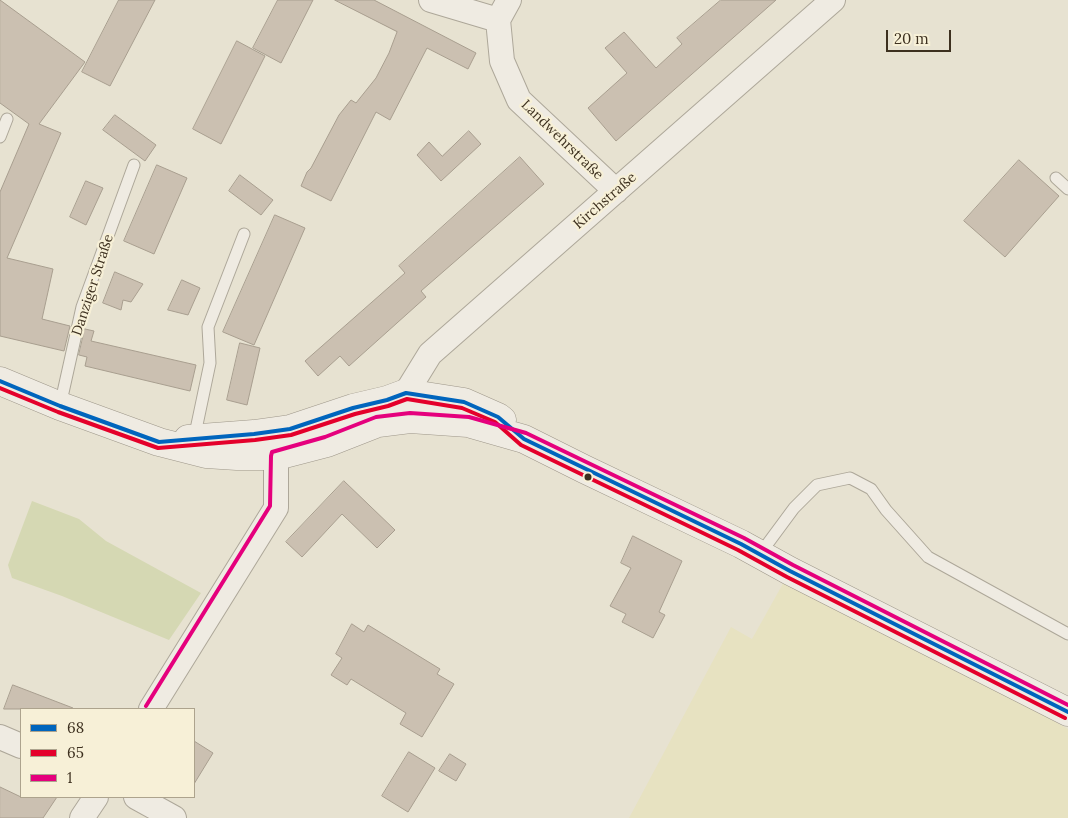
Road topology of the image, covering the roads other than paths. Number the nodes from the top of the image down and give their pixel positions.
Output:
1 (431, 0) edge
2 (834, 0) edge
3 (504, 10) edge
4 (8, 119) dead end
5 (0, 137) edge
6 (134, 166) dead end
7 (1056, 178) dead end
8 (1068, 189) edge
9 (616, 191) junction
10 (244, 234) dead end
11 (0, 381) edge
12 (60, 406) junction
13 (408, 406) junction
14 (277, 443) junction
15 (193, 445) junction
16 (760, 554) junction
17 (1068, 634) edge
18 (152, 708) edge
19 (1068, 712) edge
20 (0, 737) edge
21 (20, 746) edge
22 (95, 798) edge
23 (138, 798) edge
24 (82, 818) edge
25 (174, 818) edge

1 - 3 street
2 - 9 street, Kirchstraße
3 - 9 street, Landwehrstraße
4 - 5 lane
6 - 12 lane, Danziger Straße
7 - 8 lane
9 - 13 street, Kirchstraße
10 - 15 lane
11 - 12 street
12 - 15 street
13 - 14 street
13 - 16 street
14 - 15 street
14 - 18 street
16 - 17 lane
16 - 19 street
20 - 21 street
22 - 24 street
23 - 25 street

